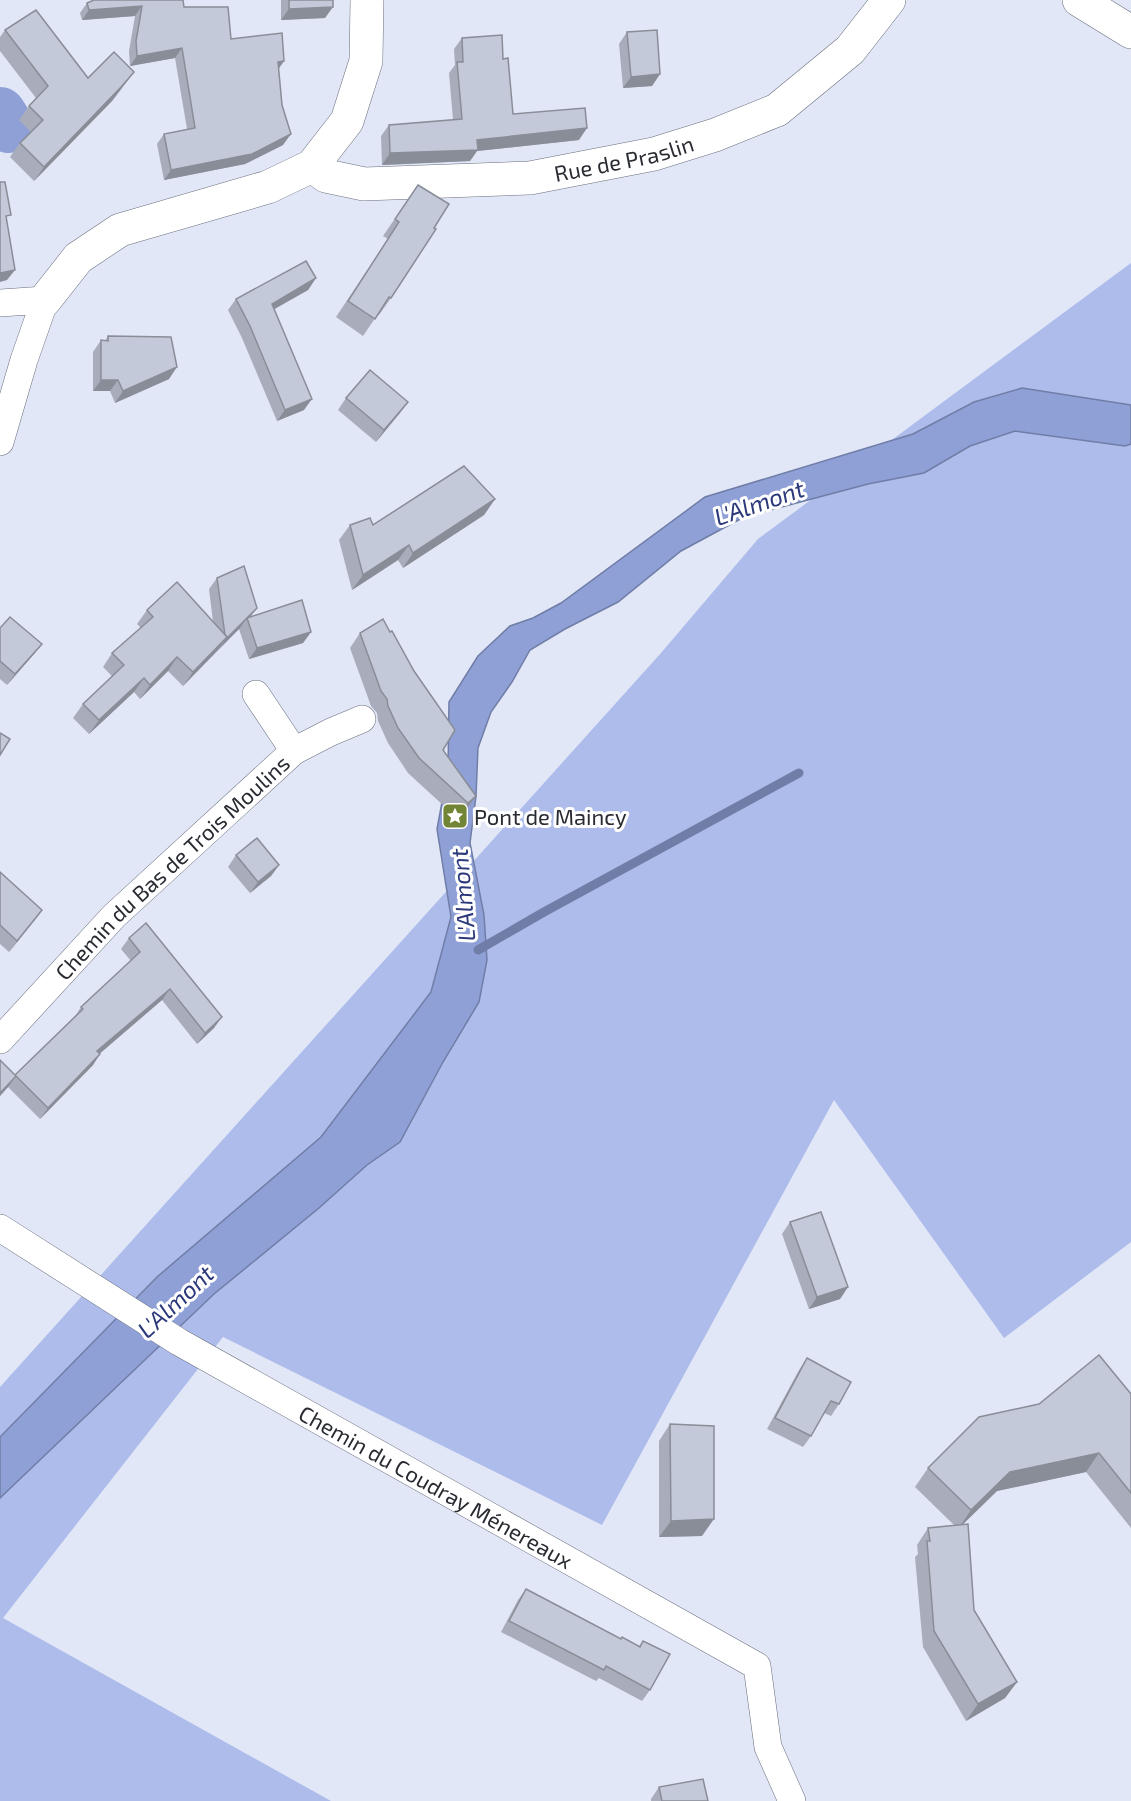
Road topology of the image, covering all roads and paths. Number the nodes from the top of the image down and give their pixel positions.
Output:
1 (367, 0) edge
2 (889, 0) edge
3 (1079, 0) edge
4 (1131, 32) edge
5 (312, 166) junction
6 (45, 300) junction
7 (0, 303) edge
8 (0, 442) edge
9 (256, 694) dead end
10 (362, 719) dead end
11 (294, 752) junction
12 (0, 1040) edge
13 (0, 1228) edge
14 (791, 1800) edge

1 - 5 street
2 - 5 street, Rue de Praslin
3 - 4 street
5 - 6 street
6 - 7 street
6 - 8 street
9 - 11 street
10 - 11 street, Chemin du Bas de Trois Moulins
11 - 12 street, Chemin du Bas de Trois Moulins
13 - 14 street, Chemin du Coudray Ménereaux

